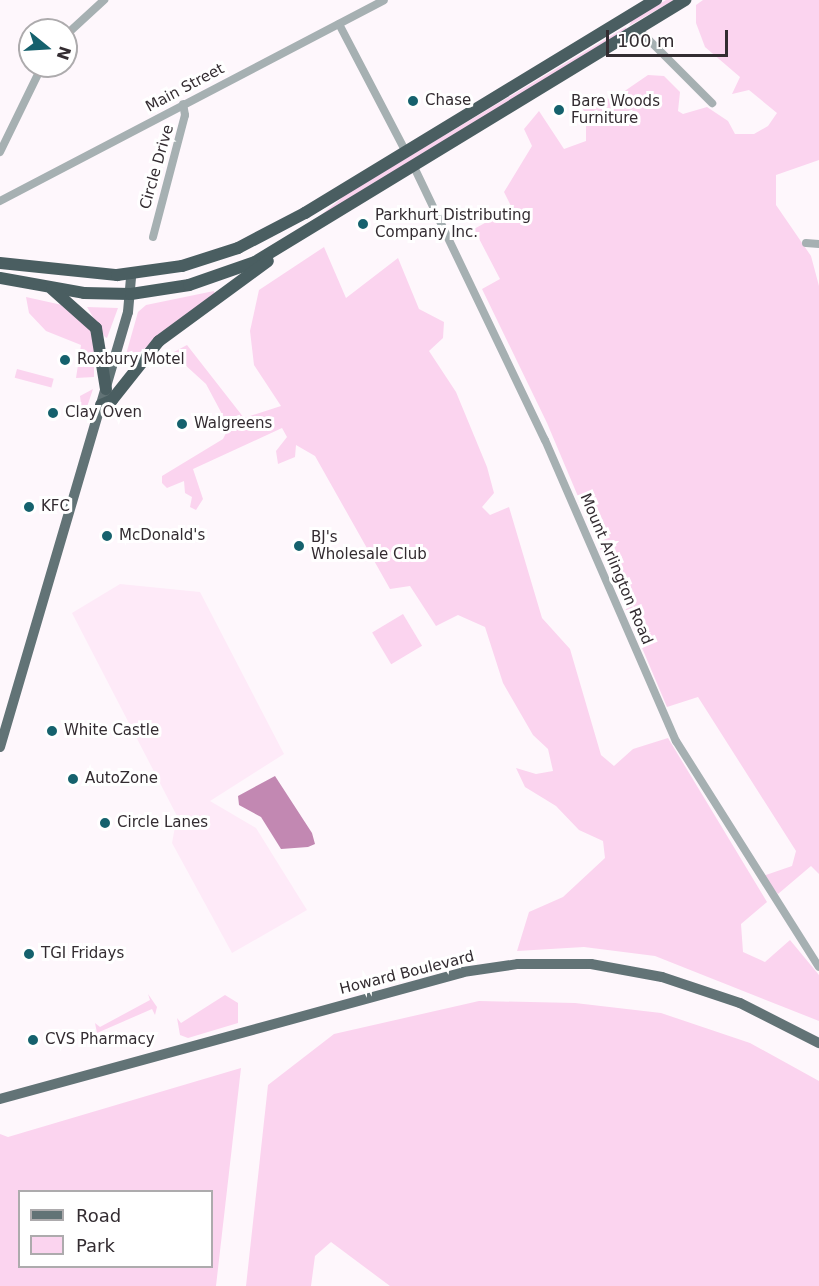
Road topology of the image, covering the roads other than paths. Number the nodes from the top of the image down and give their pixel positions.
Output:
1 (104, 0) edge
2 (384, 0) edge
3 (656, 0) edge
4 (685, 0) edge
5 (78, 24) edge
6 (339, 24) junction
7 (638, 29) junction
8 (36, 78) edge
9 (712, 103) dead end
10 (183, 104) junction
11 (1, 147) edge
12 (406, 152) junction
13 (414, 167) junction
14 (0, 201) edge
15 (153, 237) dead end
16 (806, 243) dead end
17 (819, 244) edge
18 (283, 249) junction
19 (0, 263) edge
20 (131, 274) junction
21 (0, 278) edge
22 (51, 288) junction
23 (131, 294) junction
24 (106, 389) junction
25 (101, 405) junction
26 (0, 747) edge
27 (819, 968) edge
28 (819, 1043) edge
29 (0, 1099) edge

1 - 5 street
2 - 6 street, Main Street
3 - 12 highway
4 - 7 highway
6 - 10 street, Main Street
6 - 12 street
7 - 9 street
7 - 13 highway
8 - 11 street
10 - 14 street, Main Street
10 - 15 street, Circle Drive
12 - 20 highway
13 - 18 highway
13 - 27 street, Mount Arlington Road
16 - 17 street
18 - 23 highway
18 - 25 highway
19 - 20 highway
20 - 23 main road
21 - 22 highway
22 - 23 highway
22 - 24 highway
23 - 24 main road
24 - 25 main road
25 - 26 main road
28 - 29 main road, Howard Boulevard

